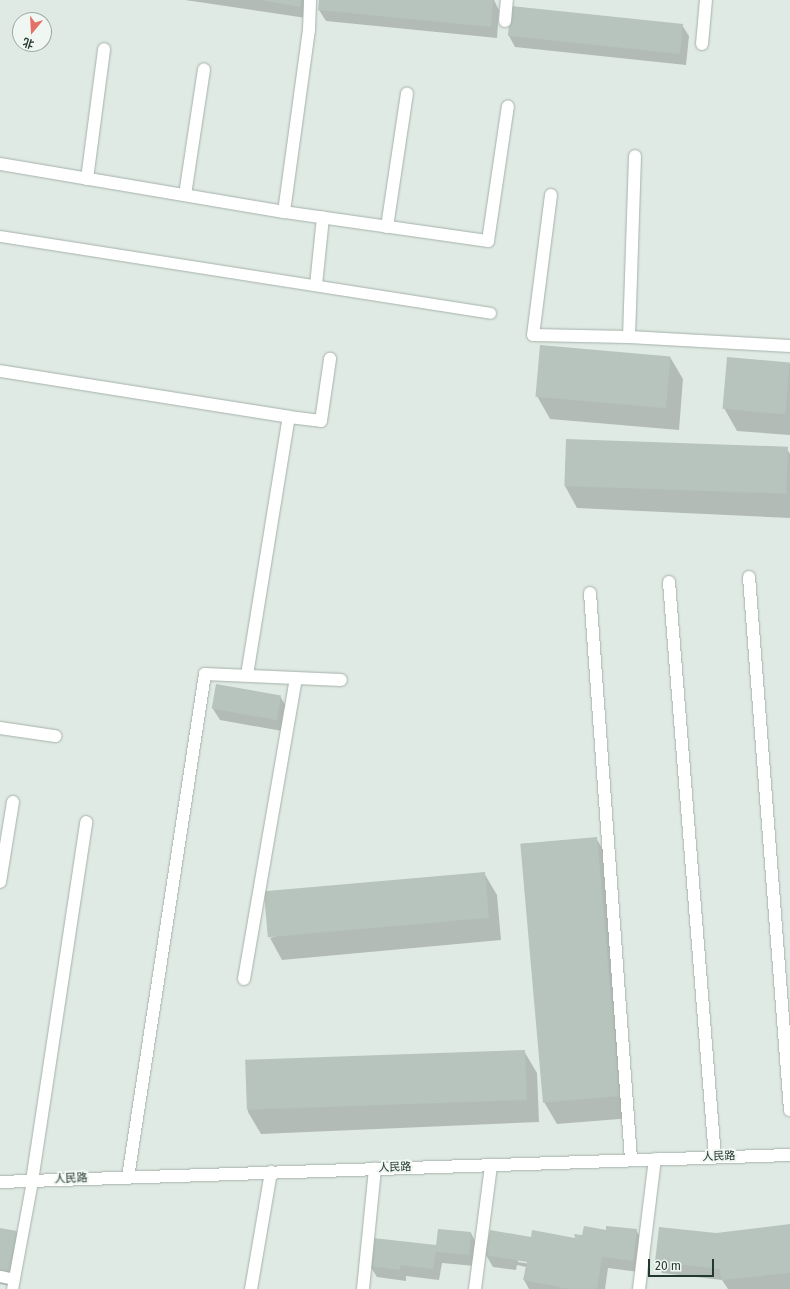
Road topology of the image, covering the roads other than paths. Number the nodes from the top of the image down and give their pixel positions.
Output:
1 (310, 0) edge
2 (507, 0) edge
3 (706, 0) edge
4 (506, 22) dead end
5 (702, 44) dead end
6 (104, 49) dead end
7 (204, 69) dead end
8 (407, 93) dead end
9 (508, 106) dead end
10 (635, 156) dead end
11 (0, 164) edge
12 (87, 179) junction
13 (185, 195) junction
14 (551, 195) dead end
15 (284, 212) junction
16 (323, 217) junction
17 (387, 227) junction
18 (0, 236) edge
19 (316, 285) junction
20 (490, 313) dead end
21 (629, 337) junction
22 (790, 346) edge
23 (330, 359) dead end
24 (0, 371) edge
25 (290, 417) junction
26 (749, 577) dead end
27 (669, 582) dead end
28 (590, 593) dead end
29 (247, 675) junction
30 (296, 678) junction
31 (341, 680) dead end
32 (0, 728) edge
33 (55, 736) dead end
34 (13, 802) dead end
35 (86, 822) dead end
36 (0, 882) edge
37 (244, 979) dead end
38 (790, 1110) edge
39 (790, 1155) edge
40 (715, 1157) junction
41 (631, 1160) junction
42 (655, 1160) junction
43 (491, 1165) junction
44 (376, 1169) junction
45 (271, 1172) junction
46 (128, 1177) junction
47 (32, 1181) junction
48 (0, 1182) edge
49 (0, 1276) edge
50 (13, 1284) edge
51 (251, 1289) edge
52 (363, 1289) edge
53 (475, 1289) edge
54 (639, 1289) edge

1 - 15 street
2 - 4 street
3 - 5 street
6 - 12 street
7 - 13 street
8 - 17 street
9 - 17 street
10 - 21 street
11 - 12 street
12 - 13 street
13 - 15 street
14 - 21 street
15 - 16 street
16 - 17 street
16 - 19 street
18 - 19 lane
19 - 20 lane
21 - 22 street
23 - 25 street
24 - 25 street
25 - 29 street
26 - 38 street
27 - 40 street
28 - 41 street
29 - 30 street
29 - 46 street
30 - 31 street
30 - 37 street
32 - 33 street
34 - 36 street
35 - 47 street
39 - 40 street, 人民路
40 - 42 street, 人民路
41 - 42 street, 人民路
41 - 43 street, 人民路
42 - 54 street
43 - 44 street, 人民路
43 - 53 street
44 - 45 street, 人民路
44 - 52 street
45 - 46 street, 人民路
45 - 51 street
46 - 47 street, 人民路
47 - 48 street, 人民路
47 - 50 lane
49 - 50 lane

